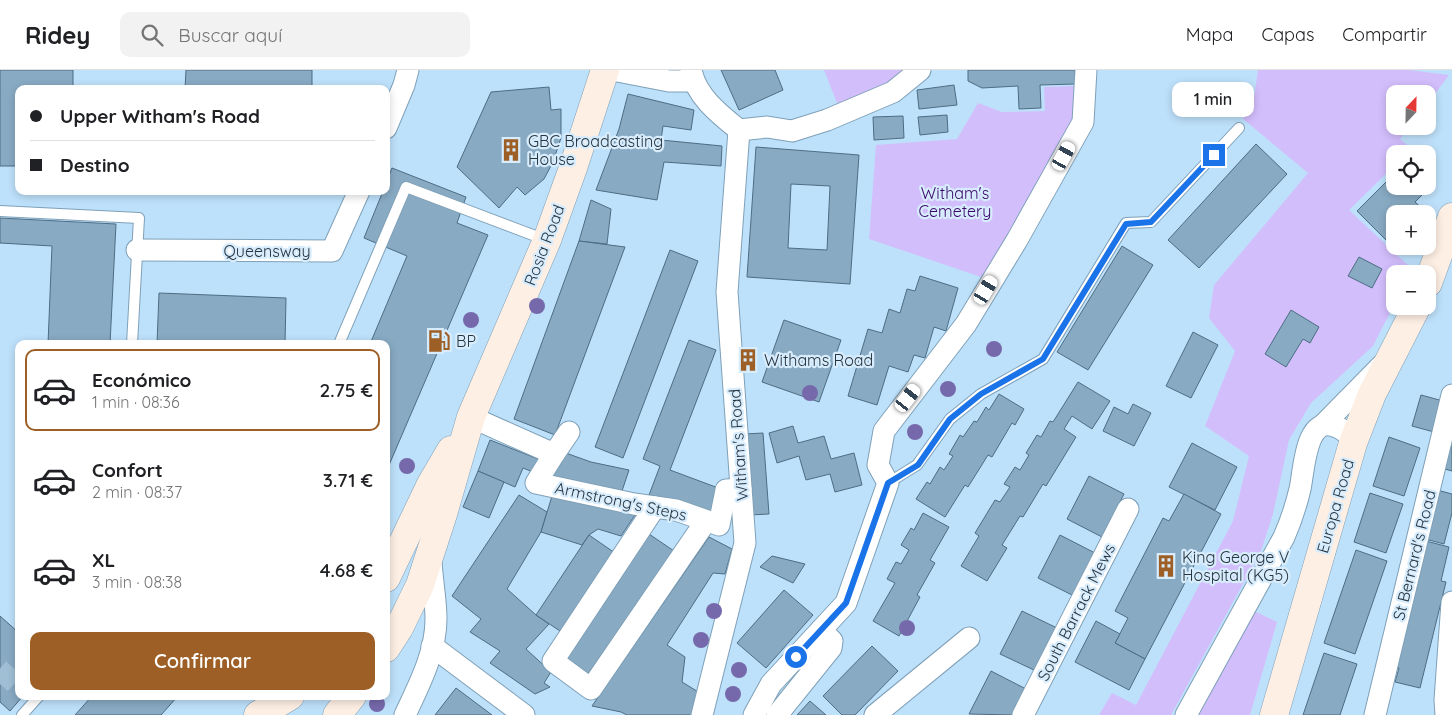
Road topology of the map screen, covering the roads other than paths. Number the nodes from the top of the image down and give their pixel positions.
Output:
1 (408, 70) edge
2 (605, 70) edge
3 (612, 70) edge
4 (1086, 70) edge
5 (915, 72) edge
6 (692, 75) edge
7 (390, 119) edge
8 (1239, 128) dead end
9 (739, 130) junction
10 (357, 195) edge
11 (0, 211) edge
12 (1452, 217) edge
13 (547, 240) junction
14 (137, 250) junction
15 (1435, 265) edge
16 (1412, 315) edge
17 (132, 340) edge
18 (341, 340) edge
19 (1390, 356) junction
20 (1452, 395) edge
21 (471, 417) junction
22 (1323, 425) junction
23 (569, 432) dead end
24 (1353, 443) junction
25 (554, 454) junction
26 (888, 483) junction
27 (741, 489) junction
28 (655, 507) junction
29 (1128, 509) dead end
30 (706, 521) junction
31 (430, 555) junction
32 (390, 570) edge
33 (1452, 602) edge
34 (821, 630) junction
35 (969, 638) dead end
36 (390, 641) edge
37 (432, 646) junction
38 (35, 700) edge
39 (283, 700) edge
40 (349, 700) edge
41 (22, 715) edge
42 (258, 715) edge
43 (337, 715) edge
44 (405, 715) edge
45 (524, 715) edge
46 (702, 715) edge
47 (754, 715) edge
48 (777, 715) edge
49 (875, 715) edge
50 (1023, 715) edge
51 (1186, 715) edge
52 (1274, 715) edge
53 (1375, 715) edge
54 (1446, 715) edge

1 - 7 street
2 - 13 main road, Rosia Road
3 - 6 street
4 - 26 street
5 - 9 street
6 - 9 street
8 - 26 lane
9 - 27 street, Witham's Road
10 - 14 street, Queensway
11 - 14 lane
12 - 15 main road
13 - 18 lane
13 - 21 main road, Rosia Road
14 - 17 lane
16 - 19 main road, Europa Road
19 - 22 street
19 - 24 main road, Europa Road
20 - 53 street, St Bernard's Road
21 - 25 street
21 - 31 main road, Rosia Road
21 - 32 main road, Rosia Road
22 - 24 street
22 - 51 street
23 - 25 street
24 - 52 main road, Europa Road
25 - 28 street, Armstrong's Steps
26 - 34 street
27 - 30 street, Armstrong's Steps
27 - 46 street, Witham's Road
28 - 30 street, Armstrong's Steps
28 - 30 street
29 - 50 street, South Barrack Mews
31 - 36 main road, Rosia Road
31 - 37 street
33 - 54 street
34 - 47 street
34 - 48 street
35 - 49 street
37 - 44 street
37 - 45 street
38 - 41 lane
39 - 42 main road
40 - 43 main road

